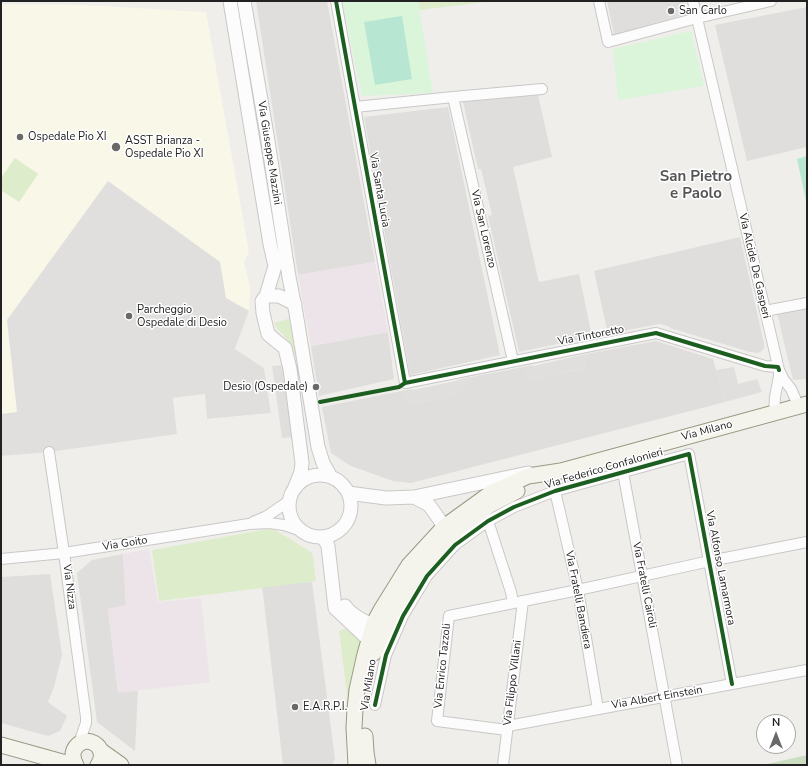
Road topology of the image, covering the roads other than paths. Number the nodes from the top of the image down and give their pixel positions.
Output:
1 (230, 1) edge
2 (244, 1) edge
3 (336, 1) edge
4 (599, 1) edge
5 (693, 1) edge
6 (771, 1) edge
7 (697, 18) junction
8 (542, 89) dead end
9 (453, 97) junction
10 (355, 106) junction
11 (266, 296) junction
12 (807, 303) edge
13 (294, 304) junction
14 (765, 311) junction
15 (513, 361) junction
16 (779, 368) junction
17 (405, 383) joint
18 (803, 405) edge
19 (774, 413) junction
20 (49, 452) dead end
21 (689, 454) joint
22 (620, 456) junction
23 (561, 471) junction
24 (622, 472) junction
25 (331, 477) junction
26 (295, 487) junction
27 (555, 491) junction
28 (348, 493) junction
29 (414, 497) junction
30 (289, 501) junction
31 (488, 521) junction
32 (249, 524) junction
33 (444, 527) junction
34 (302, 531) junction
35 (322, 537) junction
36 (807, 542) edge
37 (438, 548) junction
38 (64, 553) junction
39 (1, 559) edge
40 (710, 561) junction
41 (642, 576) junction
42 (578, 590) junction
43 (334, 593) junction
44 (518, 602) junction
45 (394, 608) junction
46 (374, 623) junction
47 (369, 640) junction
48 (807, 670) edge
49 (732, 684) junction
50 (665, 697) junction
51 (375, 705) dead end
52 (598, 709) junction
53 (86, 723) junction
54 (507, 728) junction
55 (1, 745) edge
56 (77, 746) junction
57 (99, 748) junction
58 (38, 755) junction
59 (73, 765) edge
60 (76, 765) edge
61 (98, 765) edge
62 (121, 765) edge
63 (356, 765) edge
64 (368, 765) edge
65 (503, 765) edge
66 (677, 765) edge

1 - 11 street, Via Giuseppe Mazzini
2 - 13 street, Via Giuseppe Mazzini
3 - 10 street, Via Santa Lucia
4 - 7 street
5 - 7 street, Via Alcide De Gasperi
6 - 7 street
7 - 14 street, Via Alcide De Gasperi
8 - 9 street
9 - 10 street
9 - 15 street, Via San Lorenzo
10 - 17 street, Via Santa Lucia
11 - 13 street
11 - 26 street, Via Giuseppe Mazzini
12 - 14 street
13 - 25 street, Via Giuseppe Mazzini
14 - 16 street, Via Alcide De Gasperi
15 - 16 street, Via Tintoretto
15 - 17 street, Via Tintoretto
16 - 18 street
16 - 19 street
18 - 19 main road, Via Milano
19 - 22 main road, Via Milano
20 - 38 street, Via Nizza
21 - 24 street, Via Federico Confalonieri
21 - 40 street, Via Alfonso Lamarmora
22 - 23 main road, Via Milano
22 - 24 street, Via Federico Confalonieri
23 - 29 street, Via Milano
23 - 33 main road, Via Milano
23 - 37 main road, Via Milano
24 - 27 street, Via Federico Confalonieri
24 - 41 street, Via Fratelli Cairoli
25 - 26 street
25 - 28 street
26 - 30 street
27 - 31 street, Via Federico Confalonieri
27 - 42 street, Via Fratelli Bandiera
28 - 29 street, Via Milano
28 - 35 street
29 - 33 street
30 - 32 street, Via Goito
30 - 34 street
31 - 44 street, Via Filippo Villani
31 - 51 street, Via Federico Confalonieri
32 - 34 street, Via Goito
32 - 38 street, Via Goito
33 - 37 street, Via Milano
33 - 46 main road, Via Milano
34 - 35 street
35 - 43 street
36 - 40 street
37 - 45 main road, Via Milano
38 - 39 street, Via Goito
38 - 53 street, Via Nizza
40 - 41 street
40 - 49 street, Via Alfonso Lamarmora
41 - 42 street
41 - 50 street, Via Fratelli Cairoli
42 - 44 street
42 - 52 street, Via Fratelli Bandiera
43 - 46 street
43 - 47 street
44 - 54 street, Via Filippo Villani
44 - 54 street, Via Enrico Tazzoli
45 - 46 street, Via Milano
45 - 64 main road, Via Milano
46 - 47 main road, Via Milano
47 - 63 main road, Via Milano
48 - 49 street, Via Albert Einstein
49 - 50 street, Via Albert Einstein
50 - 52 street, Via Albert Einstein
50 - 66 street, Via Fratelli Cairoli
52 - 54 street, Via Albert Einstein
53 - 56 street, Via Nizza
53 - 57 street, Via Nizza
54 - 65 street, Via Filippo Villani
55 - 58 main road
56 - 57 main road
56 - 58 main road
56 - 60 main road
57 - 61 main road
57 - 62 main road
58 - 59 main road

